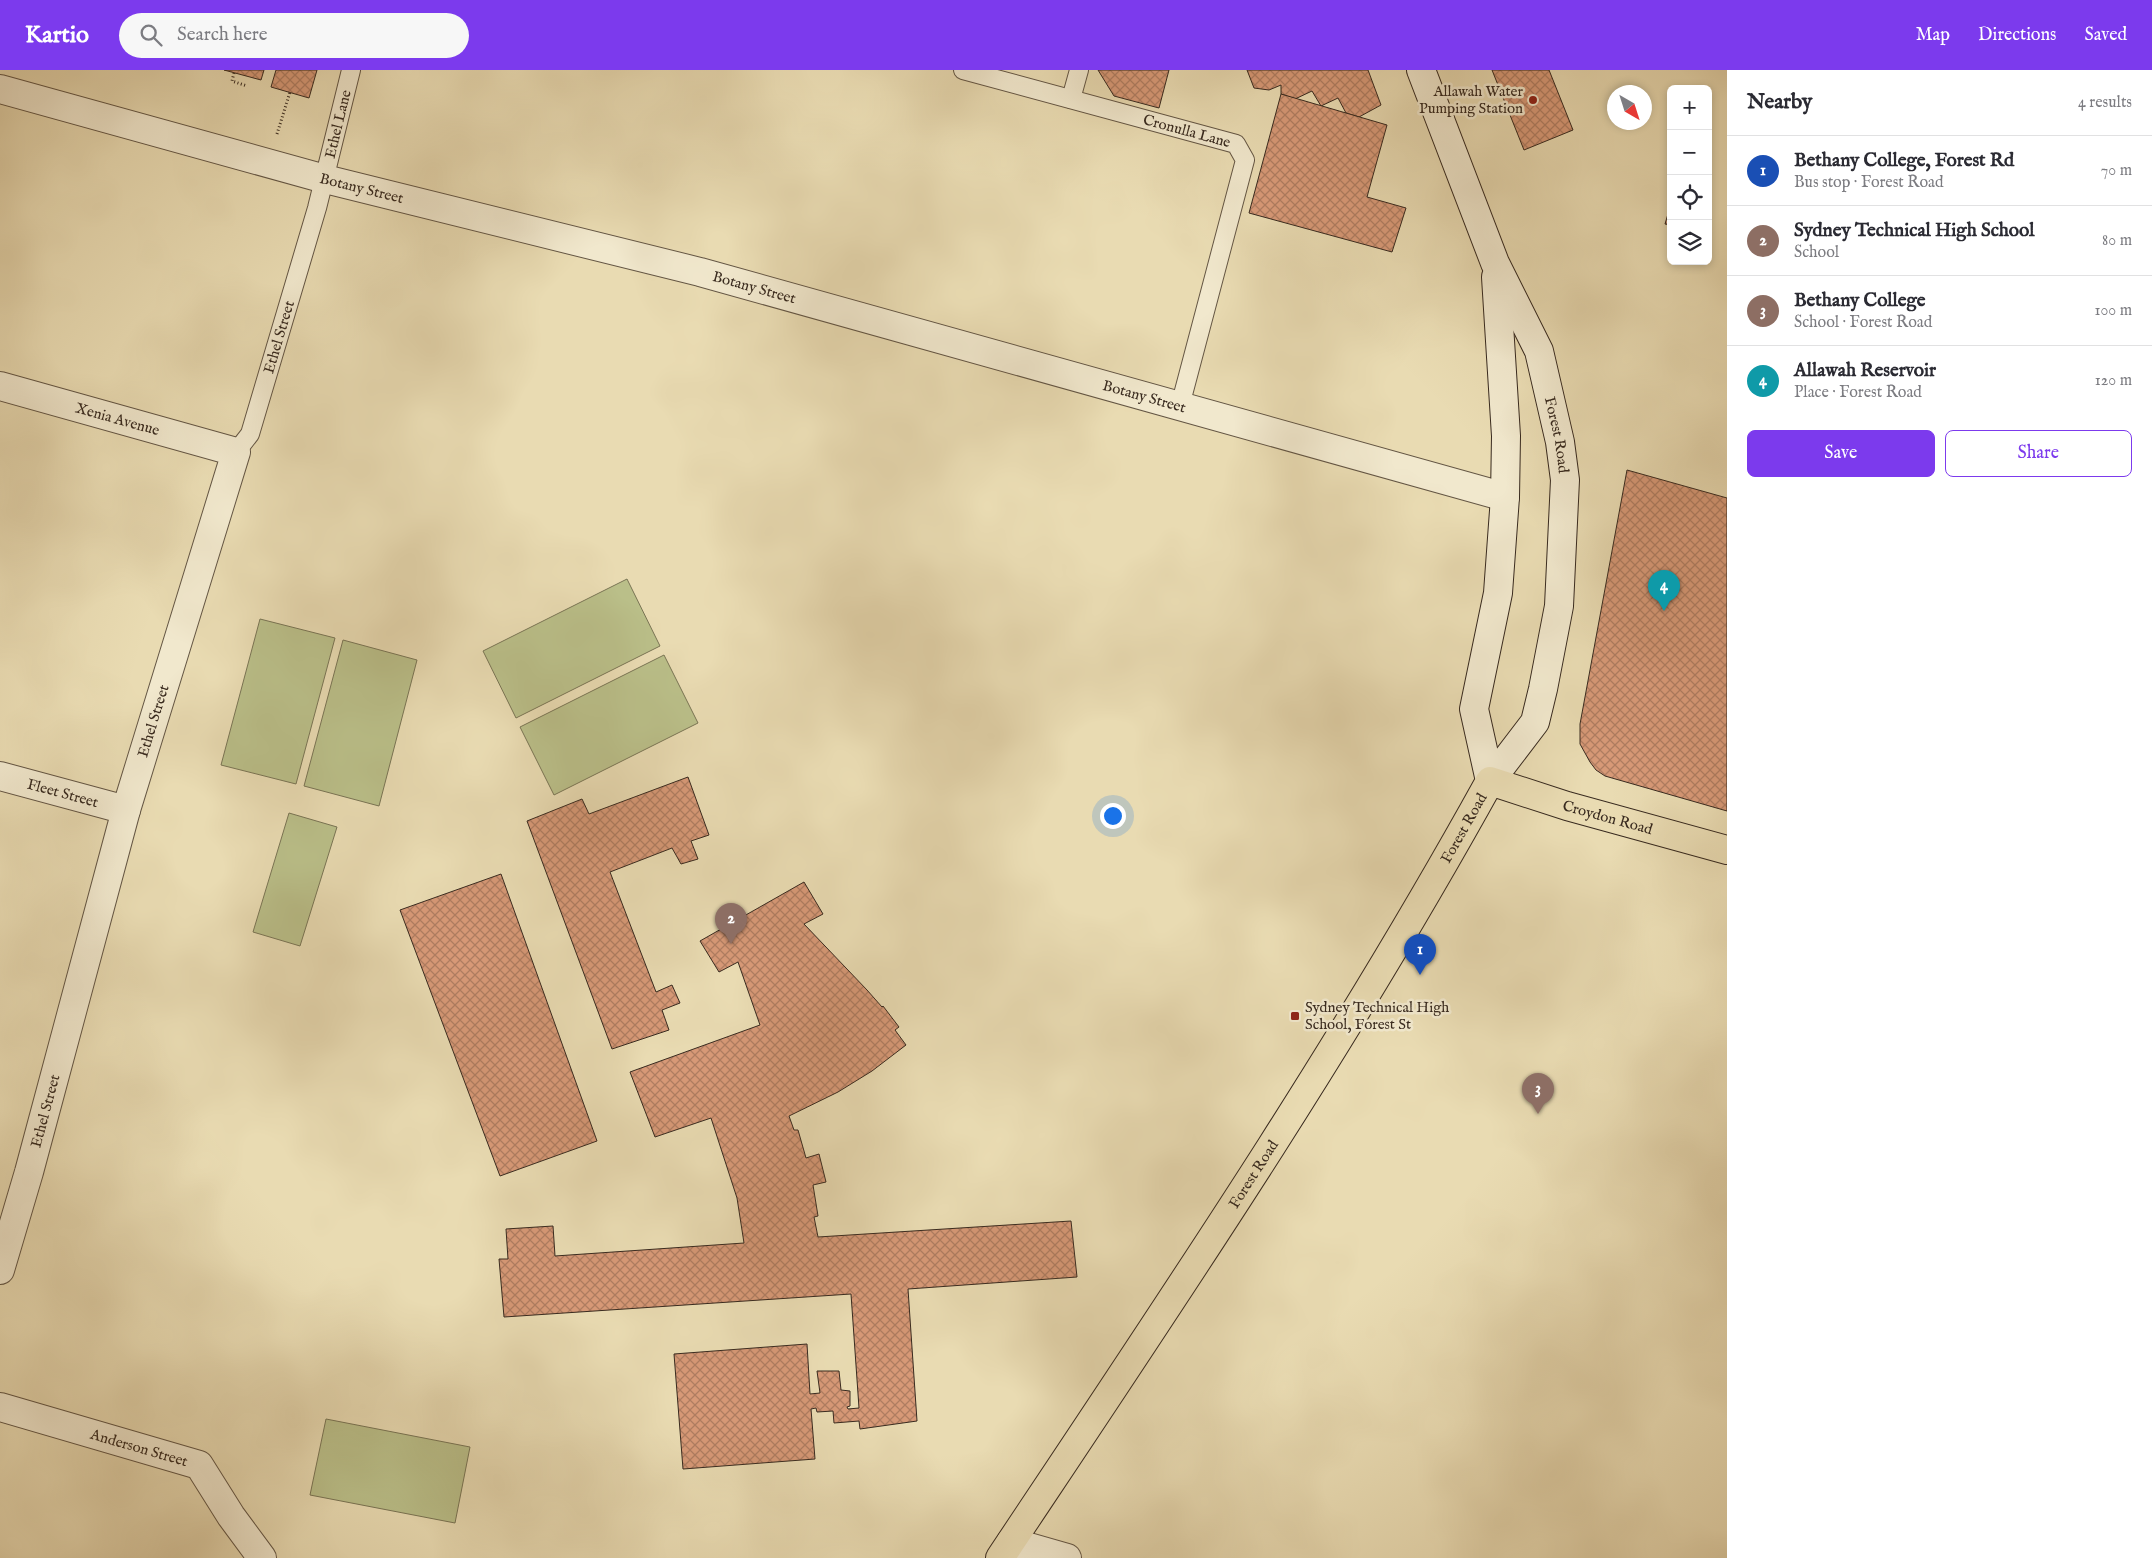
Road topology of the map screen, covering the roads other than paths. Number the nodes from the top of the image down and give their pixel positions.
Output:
1 (351, 70) edge
2 (963, 70) edge
3 (1079, 70) edge
4 (1420, 70) edge
5 (0, 89) edge
6 (1071, 99) junction
7 (324, 179) junction
8 (1495, 263) junction
9 (0, 386) edge
10 (1180, 406) junction
11 (236, 452) junction
12 (1505, 497) junction
13 (0, 776) edge
14 (1490, 781) junction
15 (126, 810) junction
16 (1727, 850) edge
17 (0, 1270) edge
18 (0, 1407) edge
19 (1006, 1550) edge
20 (262, 1558) edge
21 (1067, 1558) edge

1 - 7 lane, Ethel Lane
2 - 6 lane, Cronulla Lane
3 - 6 lane
4 - 8 street, Forest Road
5 - 7 street, Botany Street
6 - 10 lane, Cronulla Lane
7 - 10 street, Botany Street
7 - 11 lane, Ethel Street
8 - 12 street, Forest Road
8 - 14 street, Forest Road
9 - 11 street, Xenia Avenue
10 - 12 street, Botany Street
11 - 15 street, Ethel Street
12 - 14 street, Forest Road
13 - 15 street, Fleet Street
14 - 16 main road, Croydon Road
14 - 19 main road, Forest Road
15 - 17 street, Ethel Street
18 - 20 street, Anderson Street
19 - 21 street

